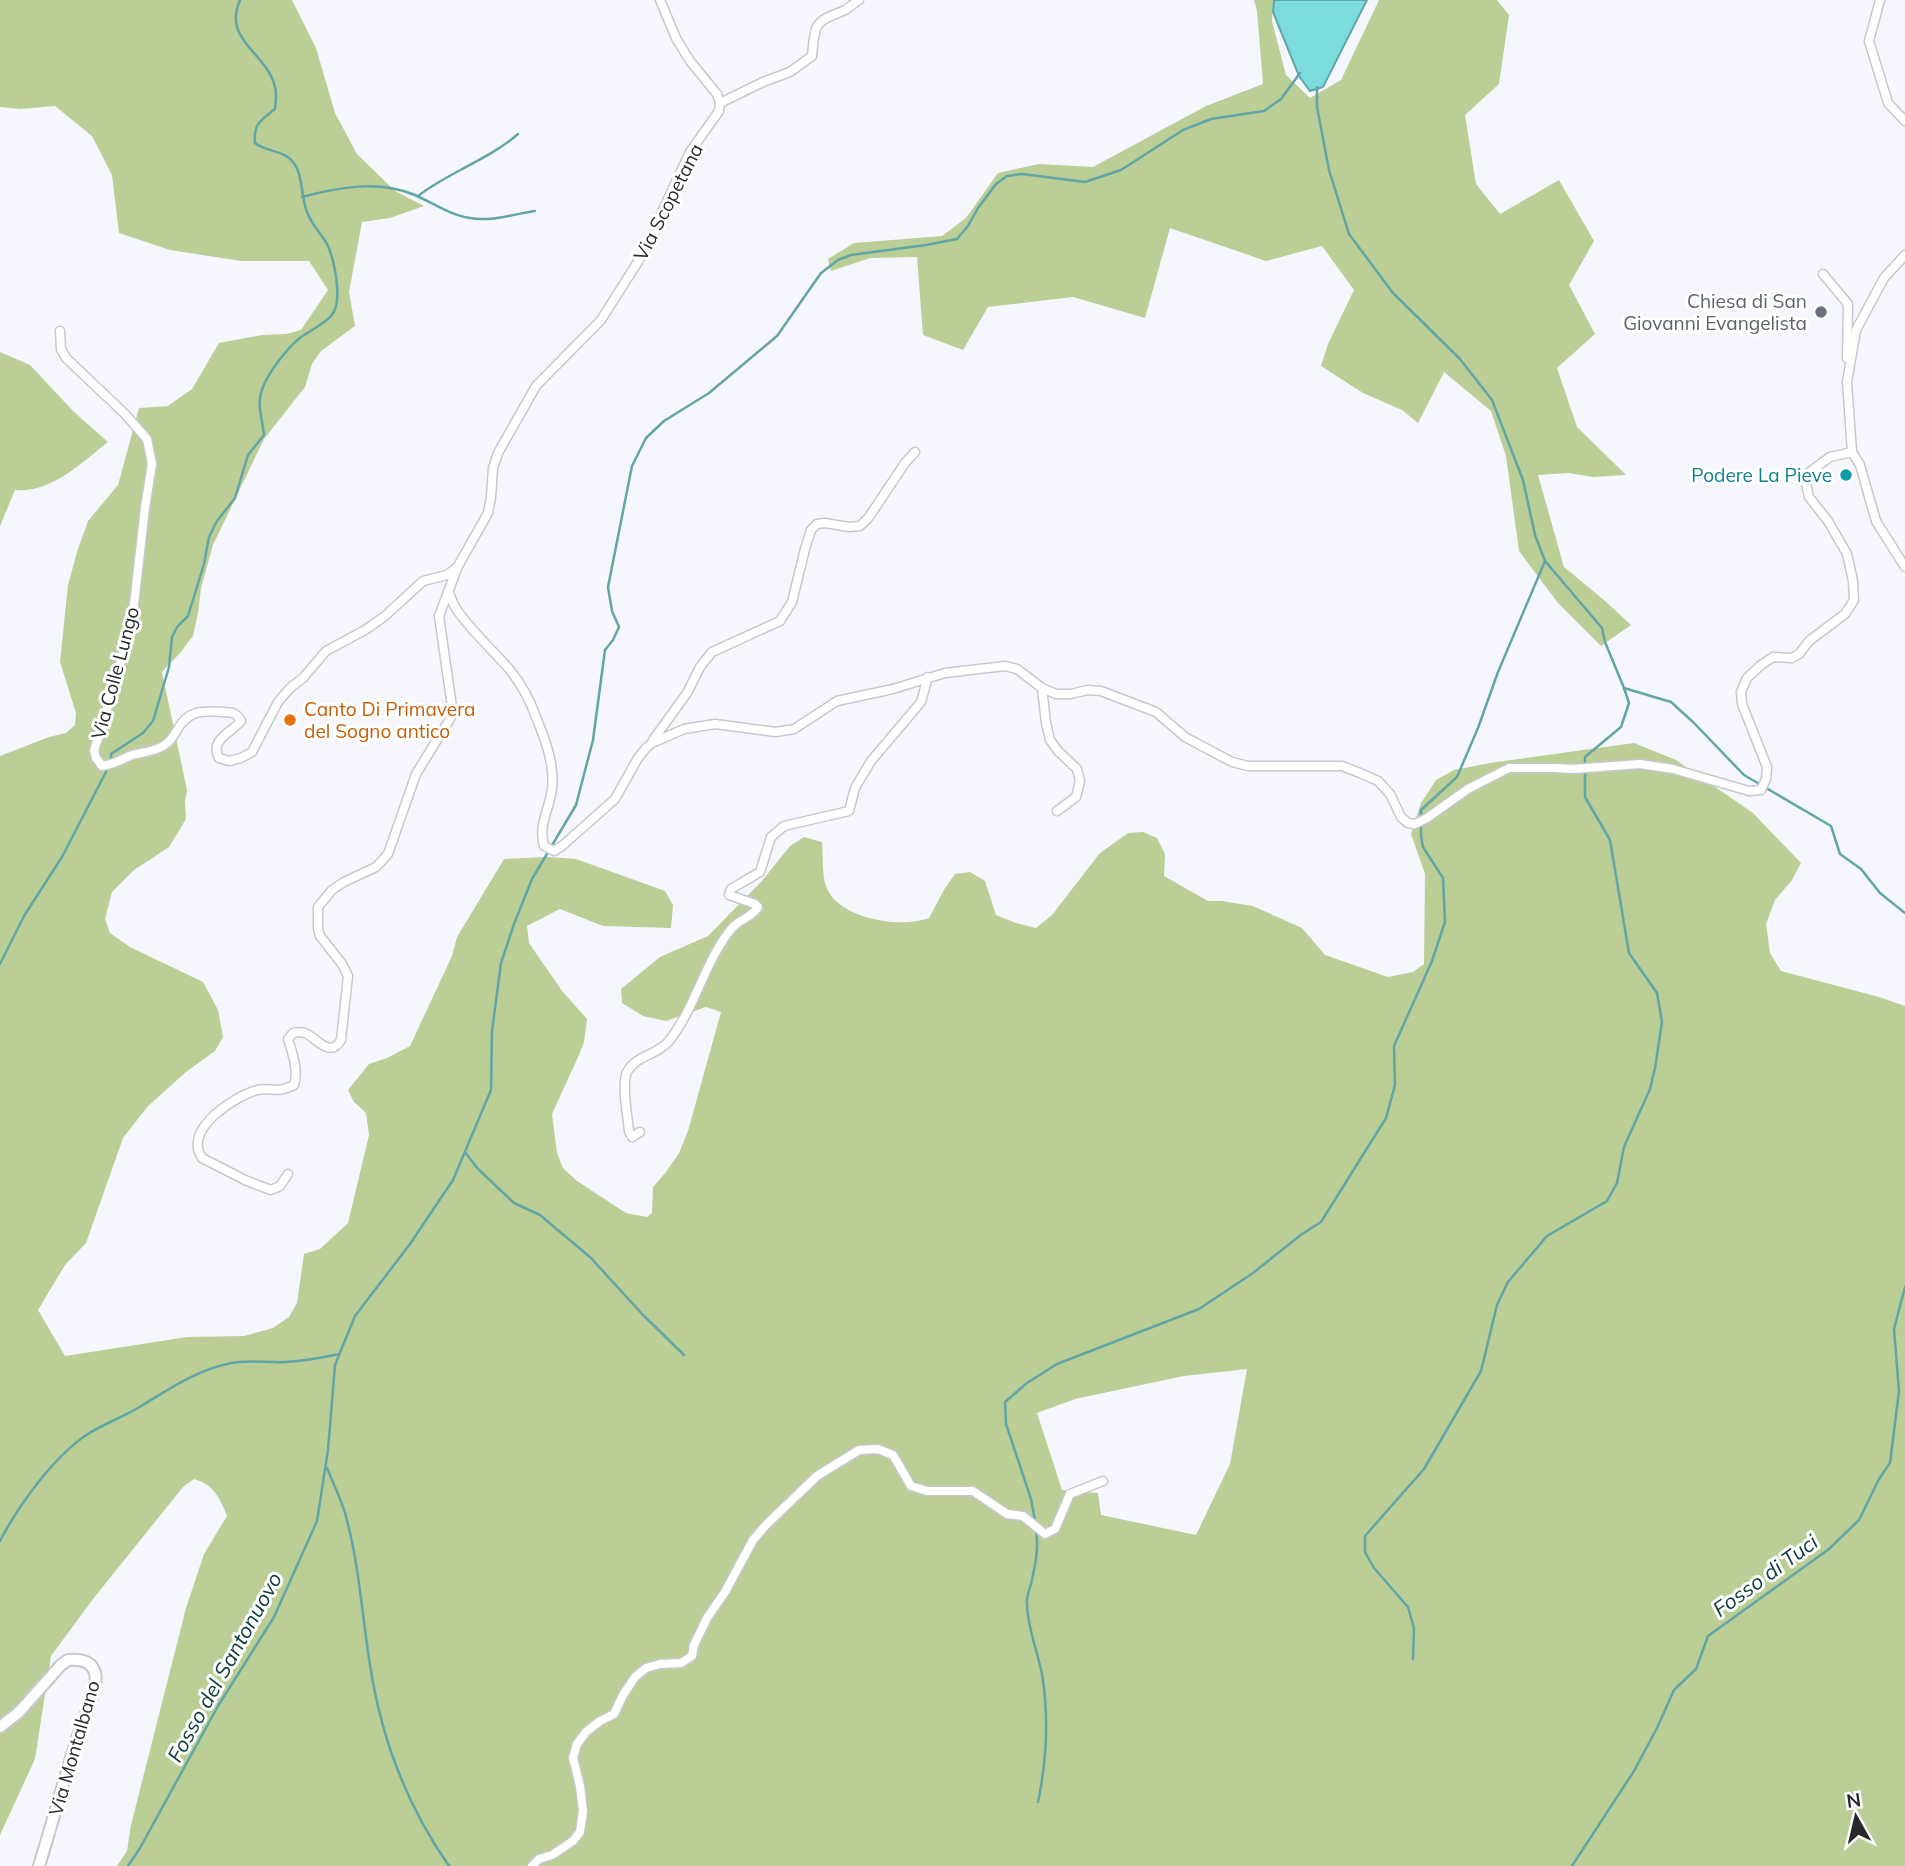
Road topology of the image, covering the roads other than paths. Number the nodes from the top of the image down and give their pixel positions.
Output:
1 (660, 0) edge
2 (859, 0) edge
3 (1880, 0) edge
4 (720, 103) junction
5 (1905, 121) edge
6 (1905, 255) edge
7 (1823, 274) dead end
8 (60, 331) dead end
9 (1847, 382) junction
10 (915, 452) dead end
11 (1852, 452) junction
12 (458, 566) junction
13 (1905, 567) edge
14 (449, 590) junction
15 (928, 677) junction
16 (1042, 688) junction
17 (652, 743) junction
18 (1057, 811) dead end
19 (640, 1132) dead end
20 (288, 1174) dead end
21 (1103, 1481) dead end
22 (0, 1727) edge
23 (39, 1866) edge
24 (532, 1866) edge

1 - 4 street
2 - 4 street
3 - 5 street
4 - 12 street, Via Scopetana
6 - 9 street
7 - 9 street
8 - 12 street, Via Colle Lungo
9 - 11 street
10 - 17 street
11 - 13 street
11 - 16 street
12 - 14 street, Via Scopetana
14 - 17 street
14 - 20 street, Via Scopetana
15 - 16 street
15 - 17 street
15 - 19 street
16 - 18 street
21 - 24 street
22 - 23 main road, Via Montalbano

